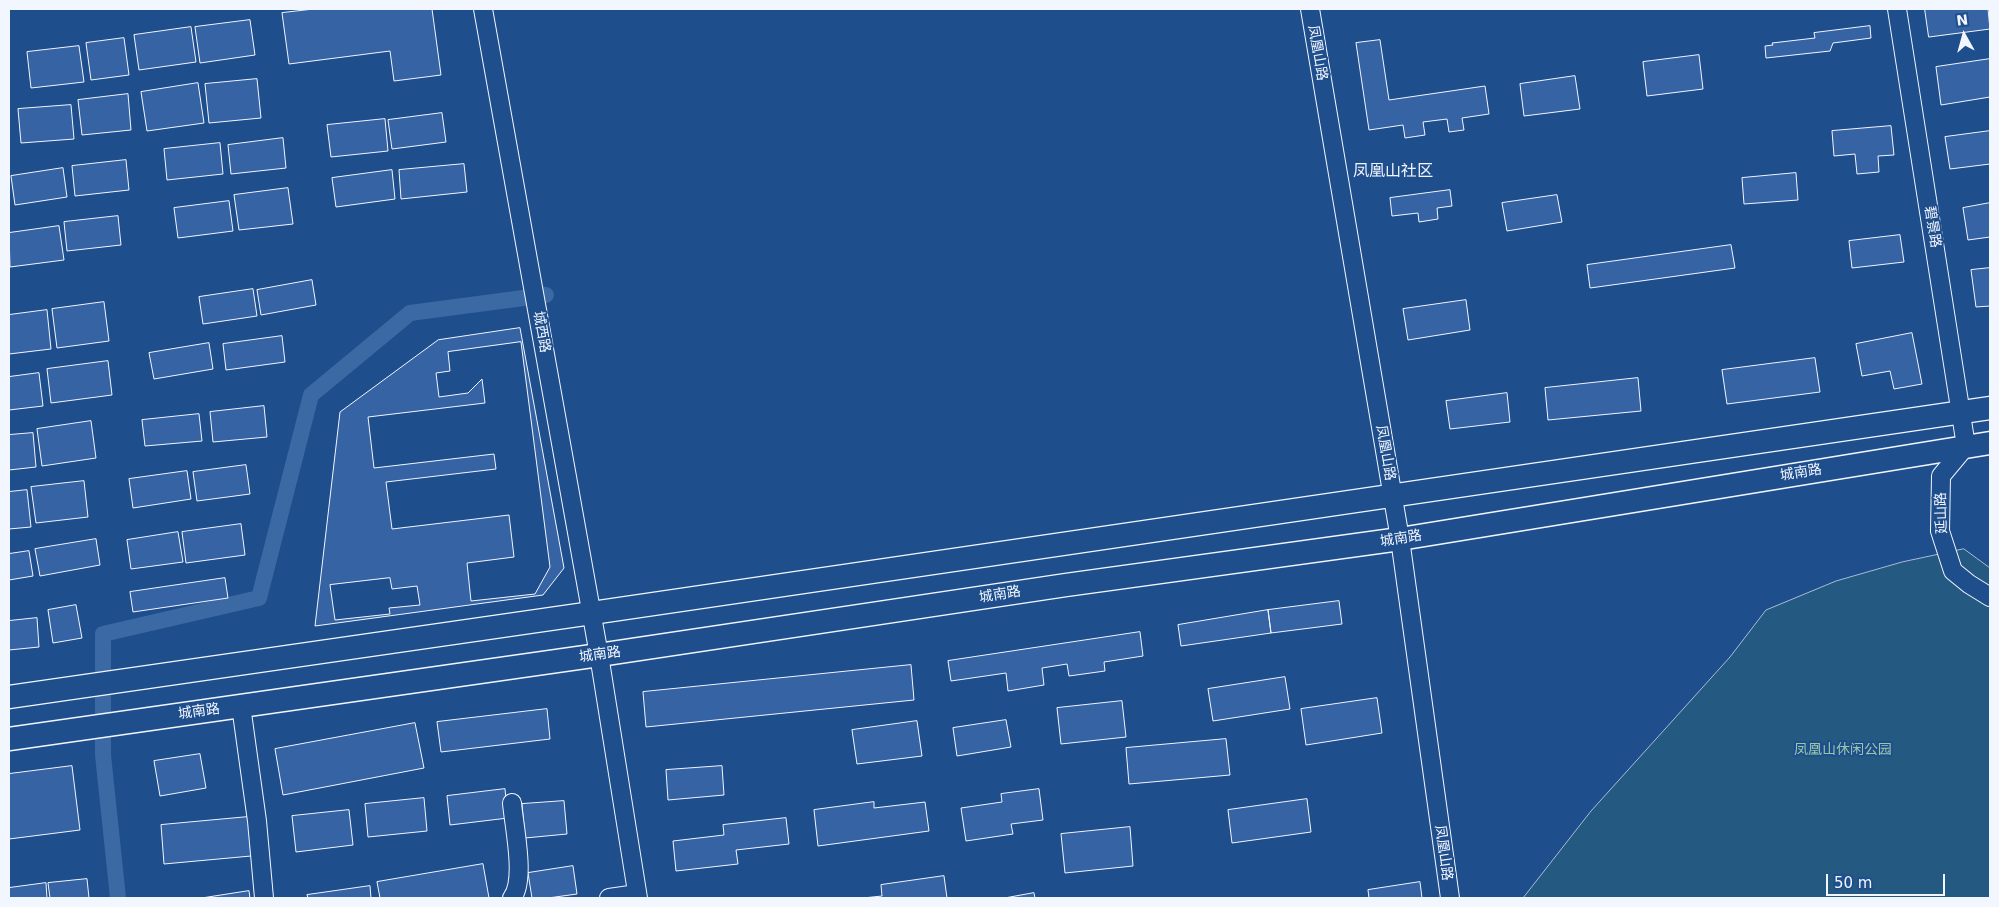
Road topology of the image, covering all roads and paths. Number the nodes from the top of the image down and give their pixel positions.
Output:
1 (483, 9) edge
2 (1310, 9) edge
3 (1897, 9) edge
4 (1990, 408) edge
5 (1961, 412) junction
6 (1990, 443) edge
7 (1966, 446) junction
8 (1393, 495) junction
9 (1400, 539) junction
10 (1990, 597) edge
11 (592, 614) junction
12 (599, 655) junction
13 (9, 697) edge
14 (241, 706) junction
15 (9, 739) edge
16 (512, 803) dead end
17 (637, 896) edge
18 (264, 898) edge
19 (512, 898) edge
20 (609, 898) edge
21 (1450, 898) edge

1 - 11 street, 城西路
2 - 8 street, 凤凰山路
3 - 5 street, 碧景路
4 - 5 main road
5 - 7 street, 碧景路
5 - 8 main road
6 - 7 main road, 城南路
7 - 9 main road, 城南路
7 - 10 street, 延山路
8 - 9 street, 凤凰山路
8 - 11 main road
9 - 12 main road, 城南路
9 - 21 street, 凤凰山路
11 - 12 street, 城西路
11 - 13 main road
12 - 14 main road, 城南路
12 - 17 street, 城西路
14 - 15 main road, 城南路
14 - 18 street
16 - 19 street
17 - 20 street

